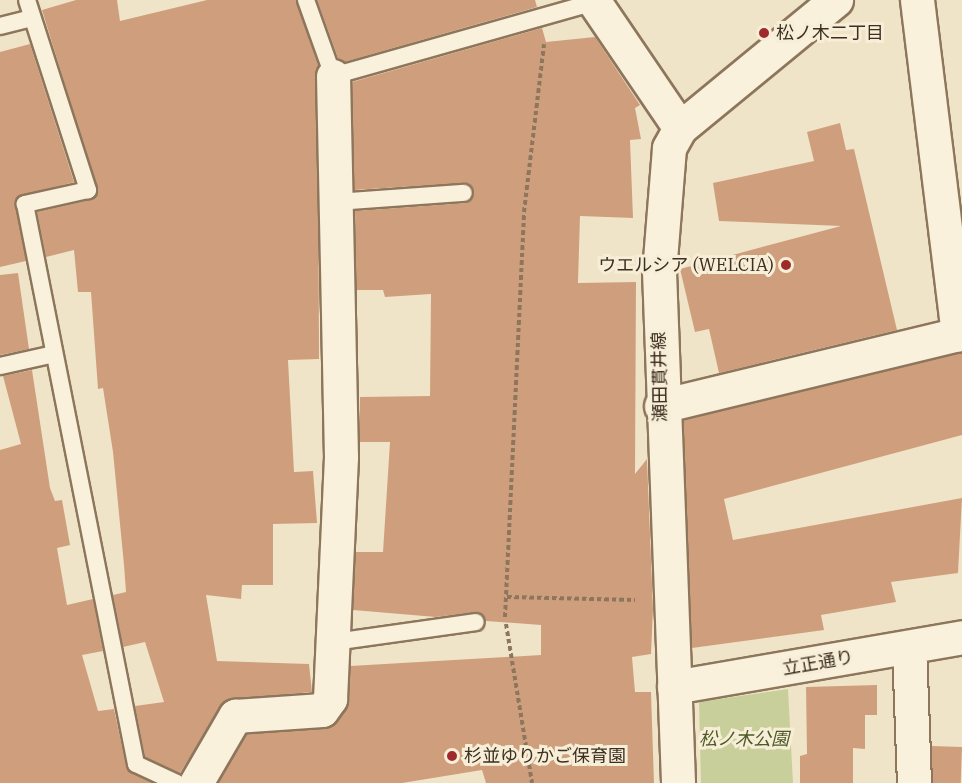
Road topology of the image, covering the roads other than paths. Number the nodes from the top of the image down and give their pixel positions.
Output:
1 (27, 0) edge
2 (306, 0) edge
3 (836, 0) edge
4 (917, 0) edge
5 (594, 1) edge
6 (32, 18) junction
7 (0, 26) edge
8 (333, 76) junction
9 (680, 128) junction
10 (464, 194) dead end
11 (337, 202) junction
12 (960, 334) edge
13 (54, 354) junction
14 (0, 366) edge
15 (661, 406) junction
16 (476, 622) dead end
17 (962, 637) edge
18 (334, 642) junction
19 (909, 647) junction
20 (674, 687) junction
21 (177, 783) edge
22 (196, 783) edge
23 (678, 783) edge
24 (914, 783) edge

1 - 6 lane
2 - 8 lane
3 - 9 street
4 - 12 street
5 - 8 lane
5 - 9 street
6 - 7 lane
6 - 13 lane
8 - 11 street
9 - 15 street, 瀬田貫井線
10 - 11 lane
11 - 18 street
12 - 15 street
13 - 14 lane
13 - 21 lane
15 - 20 street, 瀬田貫井線
16 - 18 lane
17 - 19 street, 立正通り
18 - 22 street
19 - 20 street, 立正通り
19 - 24 street
20 - 23 street, 瀬田貫井線

